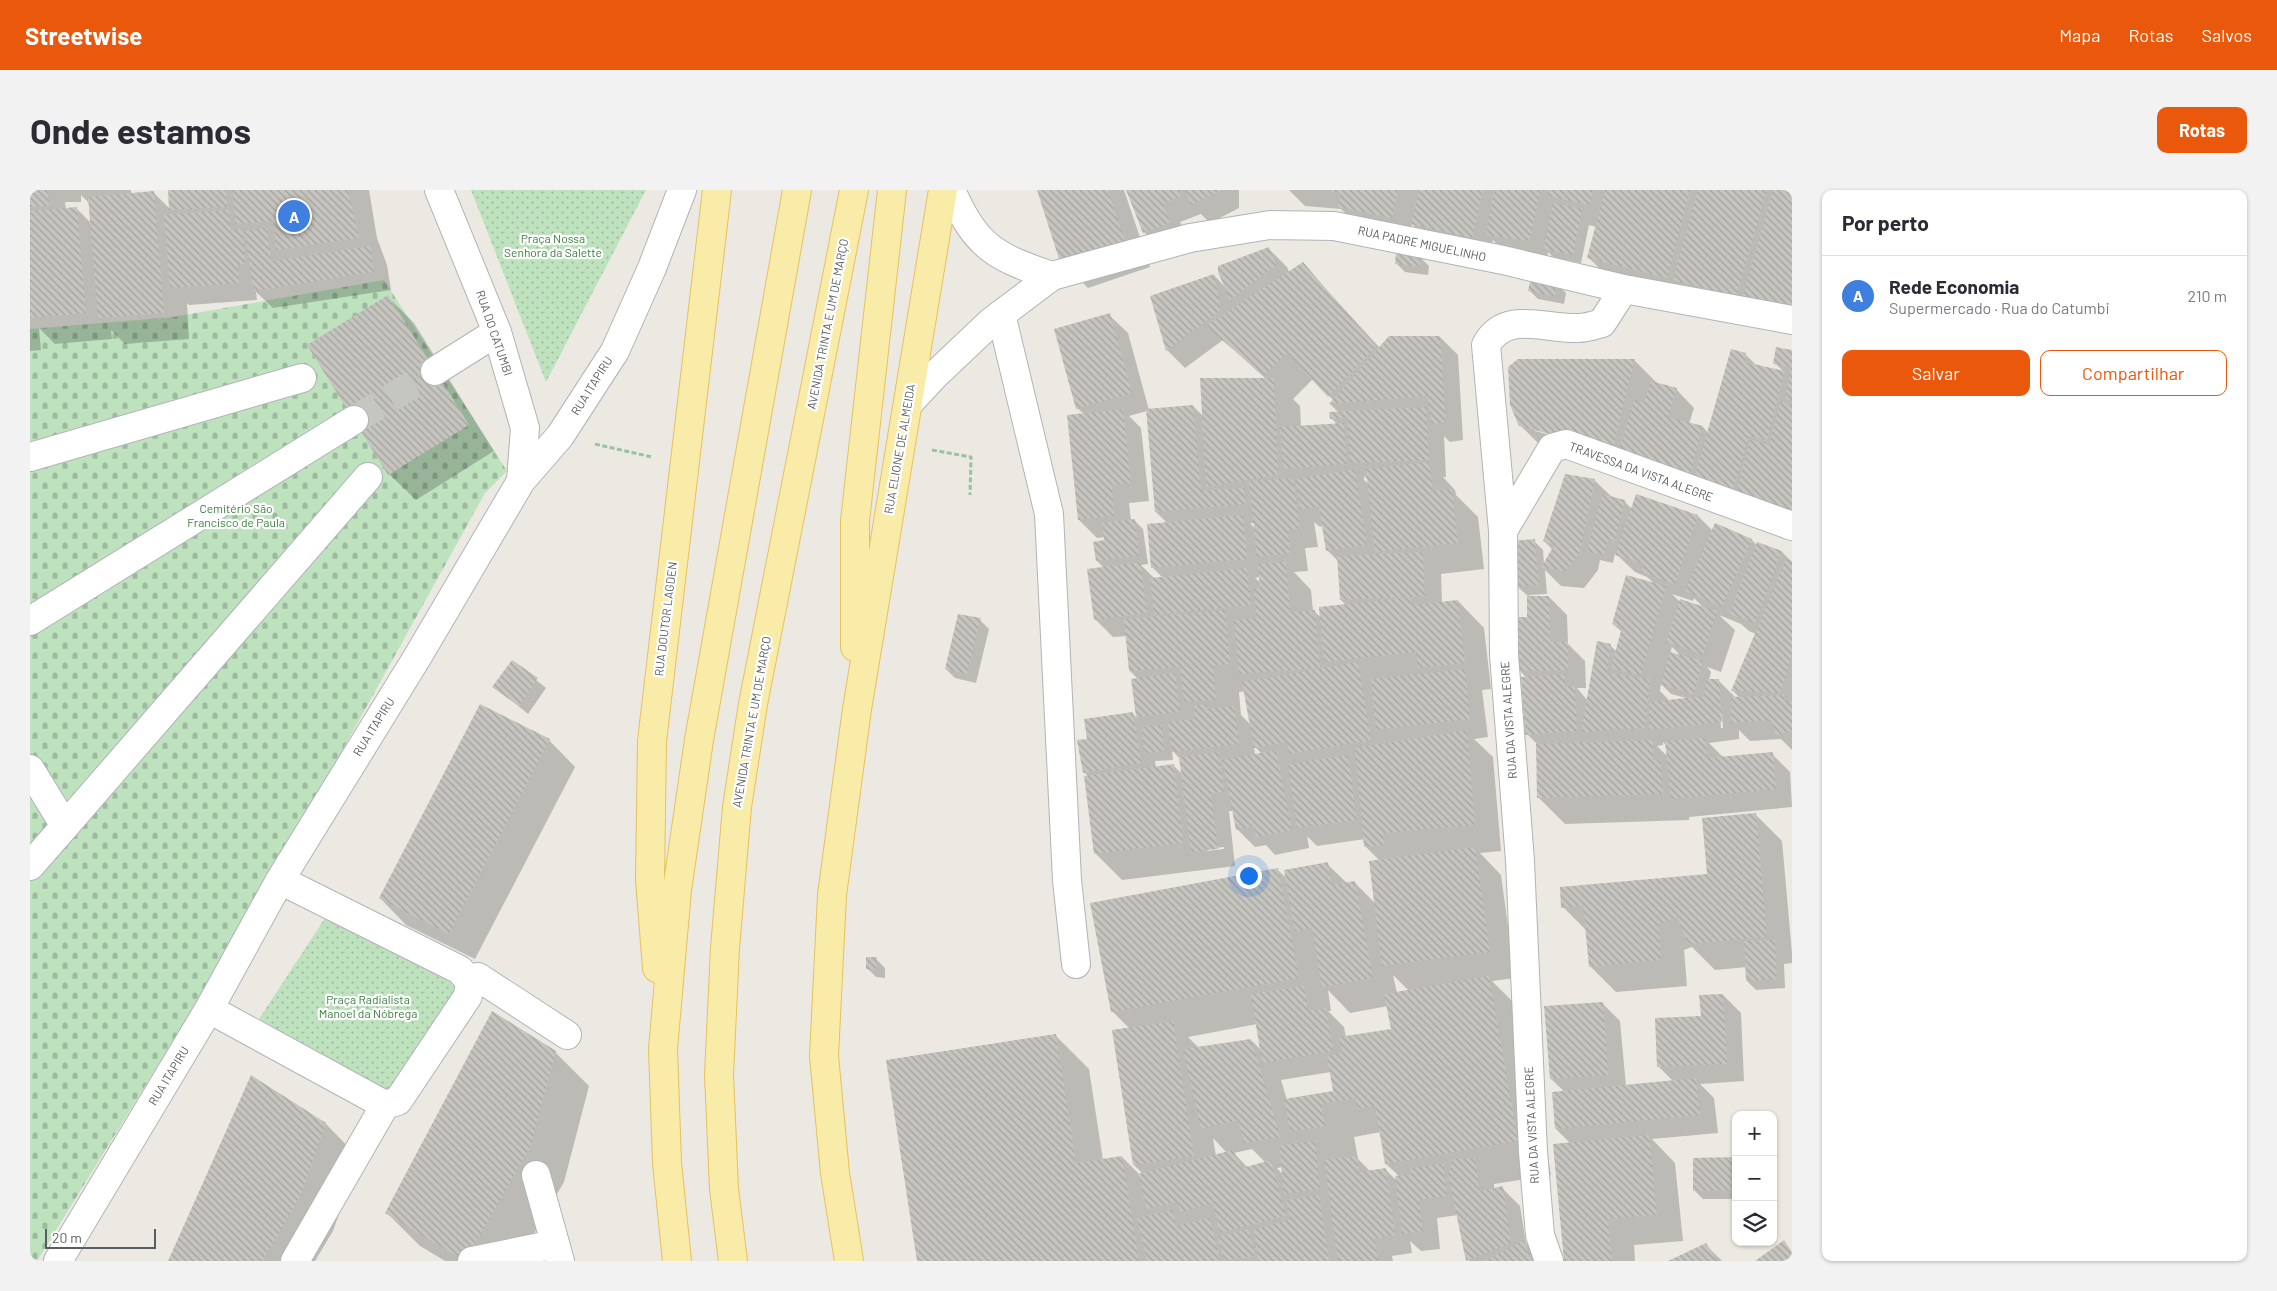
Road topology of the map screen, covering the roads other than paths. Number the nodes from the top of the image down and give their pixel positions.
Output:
1 (439, 190) edge
2 (682, 190) edge
3 (717, 190) edge
4 (797, 190) edge
5 (854, 190) edge
6 (892, 190) edge
7 (943, 190) edge
8 (951, 190) edge
9 (1052, 276) junction
10 (1624, 290) junction
11 (1001, 314) junction
12 (1792, 320) edge
13 (497, 332) junction
14 (435, 370) tunnel mouth
15 (302, 378) dead end
16 (908, 403) junction
17 (354, 420) tunnel mouth
18 (30, 457) edge
19 (368, 477) dead end
20 (521, 481) junction
21 (1792, 526) edge
22 (1503, 531) junction
23 (30, 621) edge
24 (857, 709) junction
25 (30, 768) edge
26 (65, 826) junction
27 (30, 866) edge
28 (280, 880) junction
29 (1076, 964) dead end
30 (478, 977) dead end
31 (209, 1009) junction
32 (567, 1035) dead end
33 (664, 1049) junction
34 (385, 1105) junction
35 (536, 1175) dead end
36 (558, 1252) edge
37 (58, 1261) edge
38 (295, 1261) edge
39 (472, 1261) edge
40 (677, 1261) edge
41 (733, 1261) edge
42 (849, 1261) edge
43 (1549, 1261) edge

1 - 13 street, RUA DO CATUMBI
2 - 20 street, RUA ITAPIRU
3 - 33 main road, RUA DOUTOR LAGDEN
4 - 33 main road
5 - 41 main road, AVENIDA TRINTA E UM DE MARÇO
6 - 24 main road
7 - 16 main road, RUA ELIONE DE ALMEIDA
8 - 9 street
9 - 10 street, RUA PADRE MIGUELINHO
9 - 11 street, RUA PADRE MIGUELINHO
10 - 12 street, RUA PADRE MIGUELINHO
10 - 22 street, RUA DA VISTA ALEGRE
11 - 16 street, RUA PADRE MIGUELINHO
11 - 29 street
13 - 14 street
13 - 20 street, RUA DO CATUMBI
15 - 18 street
16 - 24 main road, RUA ELIONE DE ALMEIDA
17 - 23 street
19 - 26 street
20 - 28 street, RUA ITAPIRU
21 - 22 street, TRAVESSA DA VISTA ALEGRE
22 - 43 street, RUA DA VISTA ALEGRE
24 - 42 main road
25 - 26 street
26 - 27 street
28 - 31 street, RUA ITAPIRU
28 - 34 street
30 - 32 street
31 - 34 street
31 - 37 street, RUA ITAPIRU
33 - 40 main road
34 - 38 street
35 - 36 street
36 - 39 street

